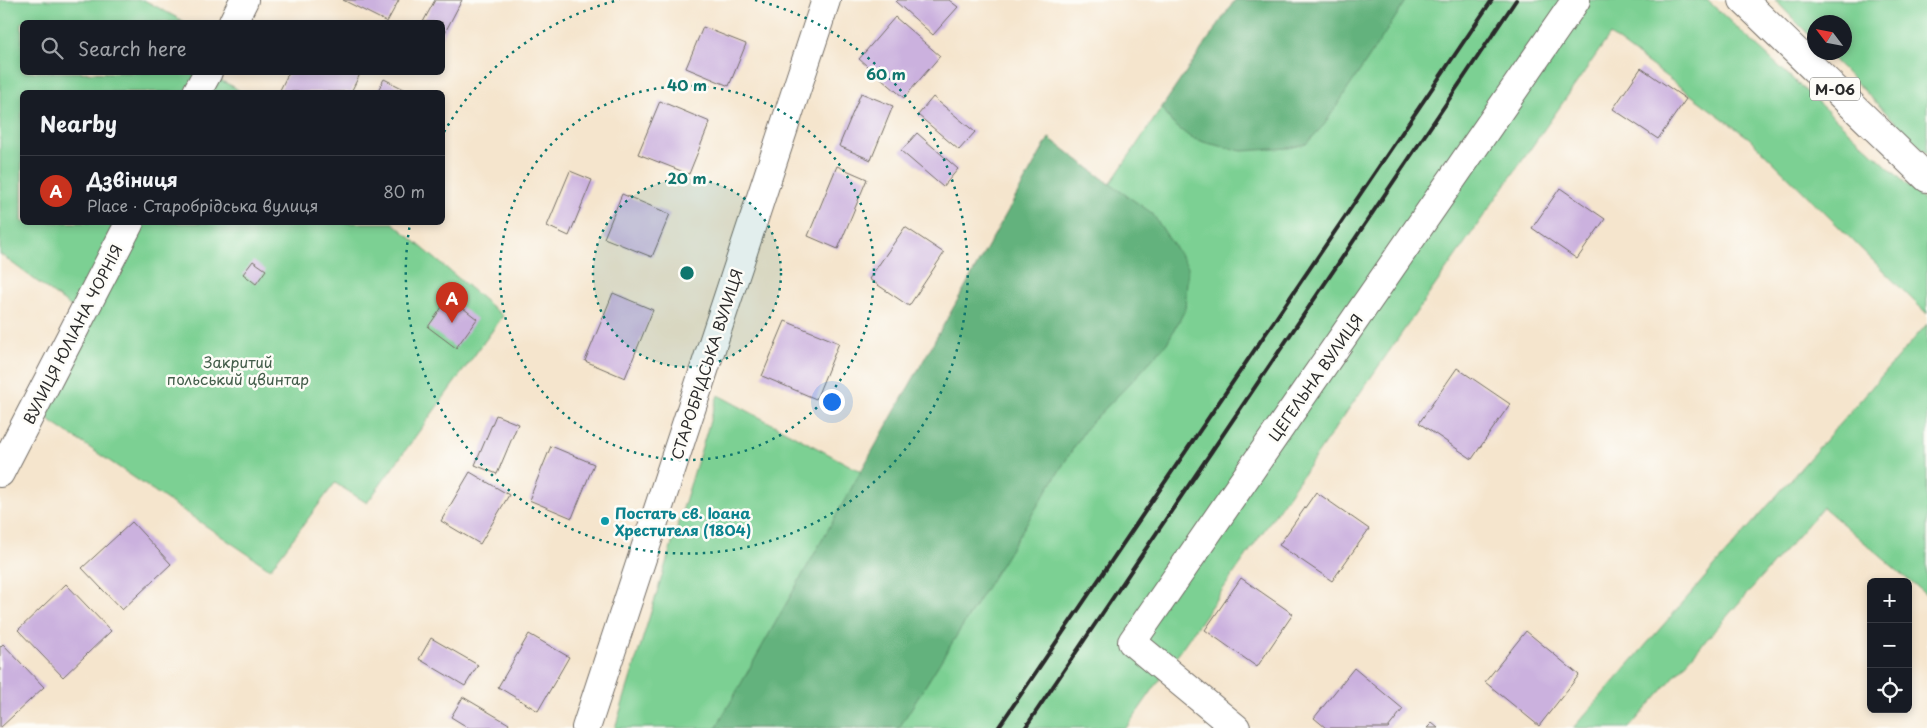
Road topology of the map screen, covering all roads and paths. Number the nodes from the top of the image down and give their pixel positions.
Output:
1 (244, 0) edge
2 (826, 0) edge
3 (1576, 0) edge
4 (1743, 0) edge
5 (234, 20) edge
6 (206, 75) edge
7 (198, 90) edge
8 (1927, 178) edge
9 (128, 225) edge
10 (0, 473) edge
11 (586, 728) edge
12 (1236, 728) edge

1 - 5 main road
2 - 11 main road, СТАРОБРІДСЬКА ВУЛИЦЯ
3 - 12 main road, ЦЕГЕЛЬНА ВУЛИЦЯ
4 - 8 main road, М-06
6 - 7 main road
9 - 10 main road, ВУЛИЦЯ ЮЛІАНА ЧОРНІЯ

